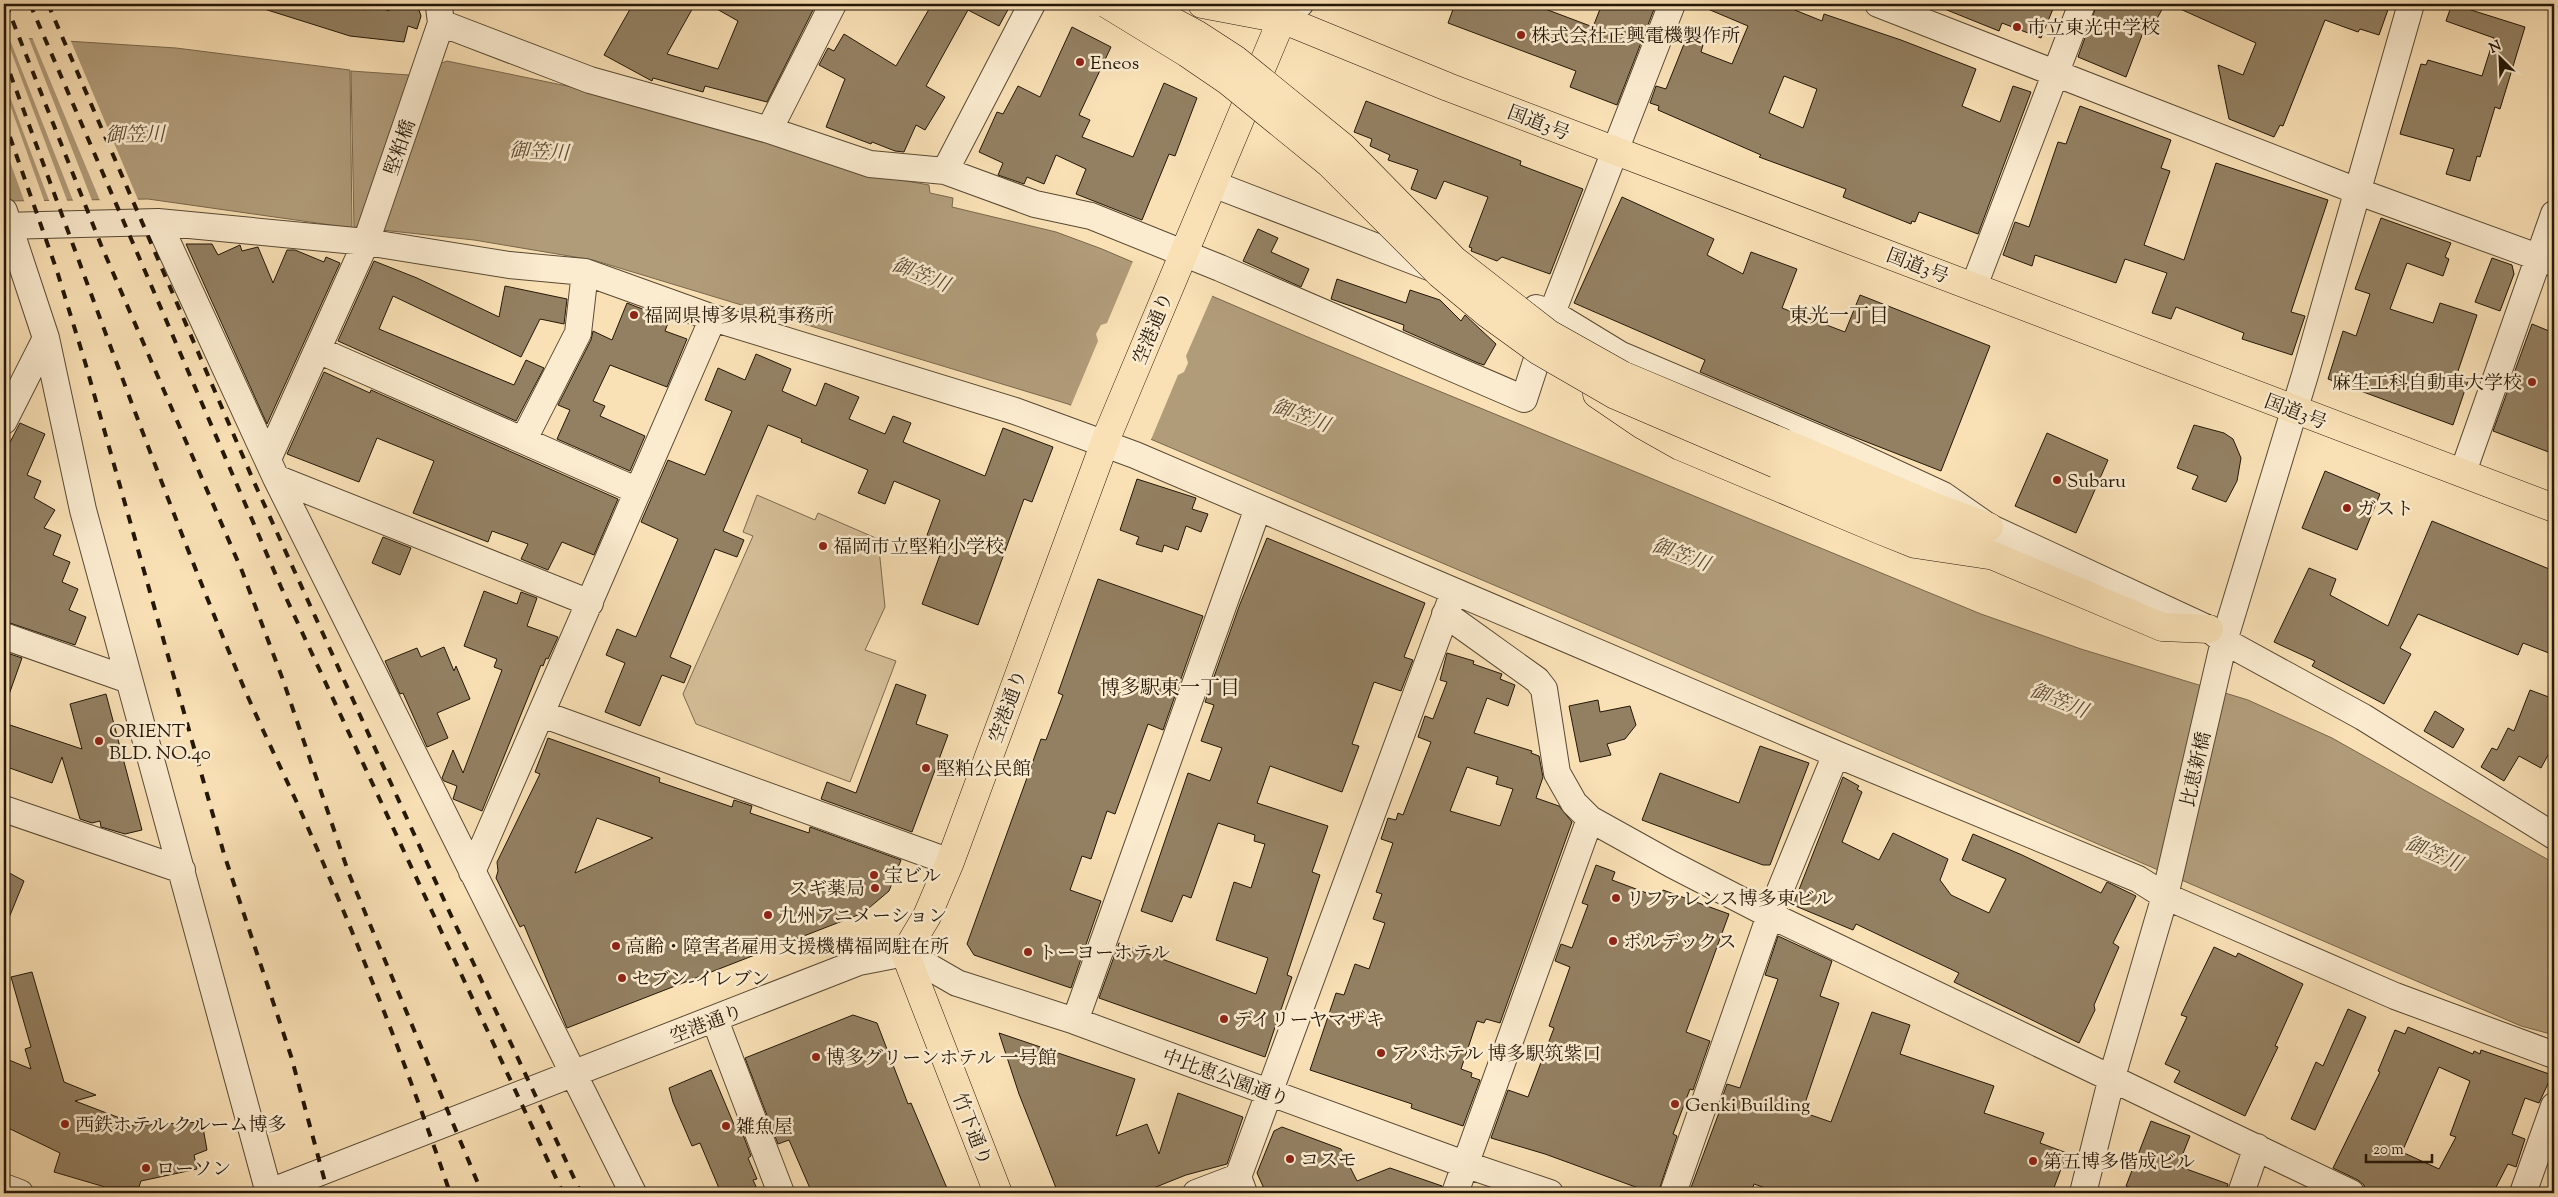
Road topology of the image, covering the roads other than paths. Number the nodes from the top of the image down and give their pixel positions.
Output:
1 (833, 4) edge
2 (1032, 4) edge
3 (1107, 4) edge
4 (1140, 4) edge
5 (1202, 4) edge
6 (1672, 4) edge
7 (1878, 4) edge
8 (2082, 4) edge
9 (2411, 4) edge
10 (1282, 8) edge
11 (437, 9) edge
12 (2055, 74) junction
13 (769, 130) junction
14 (1615, 152) junction
15 (945, 171) junction
16 (1213, 184) junction
17 (2358, 191) junction
18 (2554, 214) edge
19 (5, 221) edge
20 (158, 222) junction
21 (366, 242) junction
22 (1181, 257) junction
23 (2546, 260) edge
24 (585, 272) junction
25 (1974, 286) junction
26 (1552, 314) junction
27 (713, 318) junction
28 (46, 338) junction
29 (318, 350) junction
30 (2293, 410) junction
31 (4, 421) edge
32 (1106, 439) junction
33 (524, 440) junction
34 (272, 468) junction
35 (2463, 472) junction
36 (638, 491) junction
37 (1258, 508) junction
38 (2554, 508) edge
39 (1989, 527) junction
40 (590, 603) junction
41 (1449, 603) junction
42 (2217, 635) junction
43 (4, 636) edge
44 (129, 680) junction
45 (542, 714) junction
46 (1836, 754) junction
47 (4, 809) edge
48 (1590, 819) junction
49 (2554, 836) edge
50 (950, 862) junction
51 (182, 870) junction
52 (472, 872) junction
53 (2165, 896) junction
54 (1770, 915) junction
55 (905, 953) junction
56 (714, 1020) junction
57 (1074, 1021) junction
58 (2554, 1055) edge
59 (574, 1075) junction
60 (2112, 1077) junction
61 (1268, 1092) junction
62 (2554, 1106) edge
63 (2257, 1147) junction
64 (1464, 1164) junction
65 (1241, 1185) edge
66 (4, 1187) edge
67 (20, 1193) edge
68 (268, 1193) edge
69 (633, 1193) edge
70 (781, 1193) edge
71 (998, 1193) edge
72 (1196, 1193) edge
73 (1455, 1193) edge
74 (1550, 1193) edge
75 (1673, 1193) edge
76 (2083, 1193) edge
77 (2241, 1193) edge
78 (2352, 1193) edge
79 (2523, 1193) edge

1 - 13 street
2 - 15 street
3 - 42 highway, bridge
4 - 39 highway, bridge
5 - 10 highway, 国道3号
6 - 14 street
7 - 12 street
8 - 12 street
9 - 17 street, 比恵新橋
10 - 14 highway, 国道3号
10 - 16 highway, 空港通り
11 - 13 street
11 - 21 street, 堅粕橋
12 - 17 street
12 - 25 street
13 - 15 street
14 - 25 highway, 国道3号
14 - 26 street
15 - 22 street
16 - 22 highway, 空港通り
16 - 26 street
17 - 23 street
17 - 30 street, 比恵新橋
18 - 23 street
19 - 20 street
19 - 28 street
20 - 21 street
20 - 34 street
21 - 24 street
21 - 29 street, 堅粕橋
22 - 26 street
22 - 32 highway, 空港通り
23 - 35 street
24 - 27 street
24 - 33 street
25 - 30 highway, 国道3号
26 - 39 street
27 - 32 street
27 - 36 street
28 - 31 street
28 - 44 street
29 - 33 street
29 - 34 street, 堅粕橋
30 - 35 highway, 国道3号
30 - 42 street, 比恵新橋
32 - 37 street
32 - 50 highway, 空港通り
33 - 36 street
34 - 40 street
34 - 52 street
35 - 38 highway, 国道3号
36 - 40 street
37 - 41 street
37 - 57 street
39 - 42 street
40 - 45 street
41 - 46 street
41 - 48 street
41 - 61 street
42 - 49 street
42 - 53 street, 比恵新橋
43 - 44 street
44 - 51 street
45 - 50 street
45 - 52 street
46 - 53 street
46 - 54 street
47 - 51 street
48 - 54 street
48 - 64 street
50 - 55 highway, 空港通り
51 - 68 street
52 - 59 street
53 - 58 street
53 - 60 street, 比恵新橋
54 - 60 street
54 - 75 street
55 - 56 street, 空港通り
55 - 57 street, 中比恵公園通り
55 - 71 highway, 竹下通り
56 - 59 street, 空港通り
56 - 70 street
57 - 61 street, 中比恵公園通り
59 - 68 street, 空港通り
59 - 69 street
60 - 63 street
60 - 76 street, 比恵新橋
61 - 64 street, 中比恵公園通り
61 - 65 street
62 - 79 street
63 - 77 street
63 - 78 street
64 - 73 street
64 - 74 street, 中比恵公園通り
65 - 72 street
66 - 67 street

